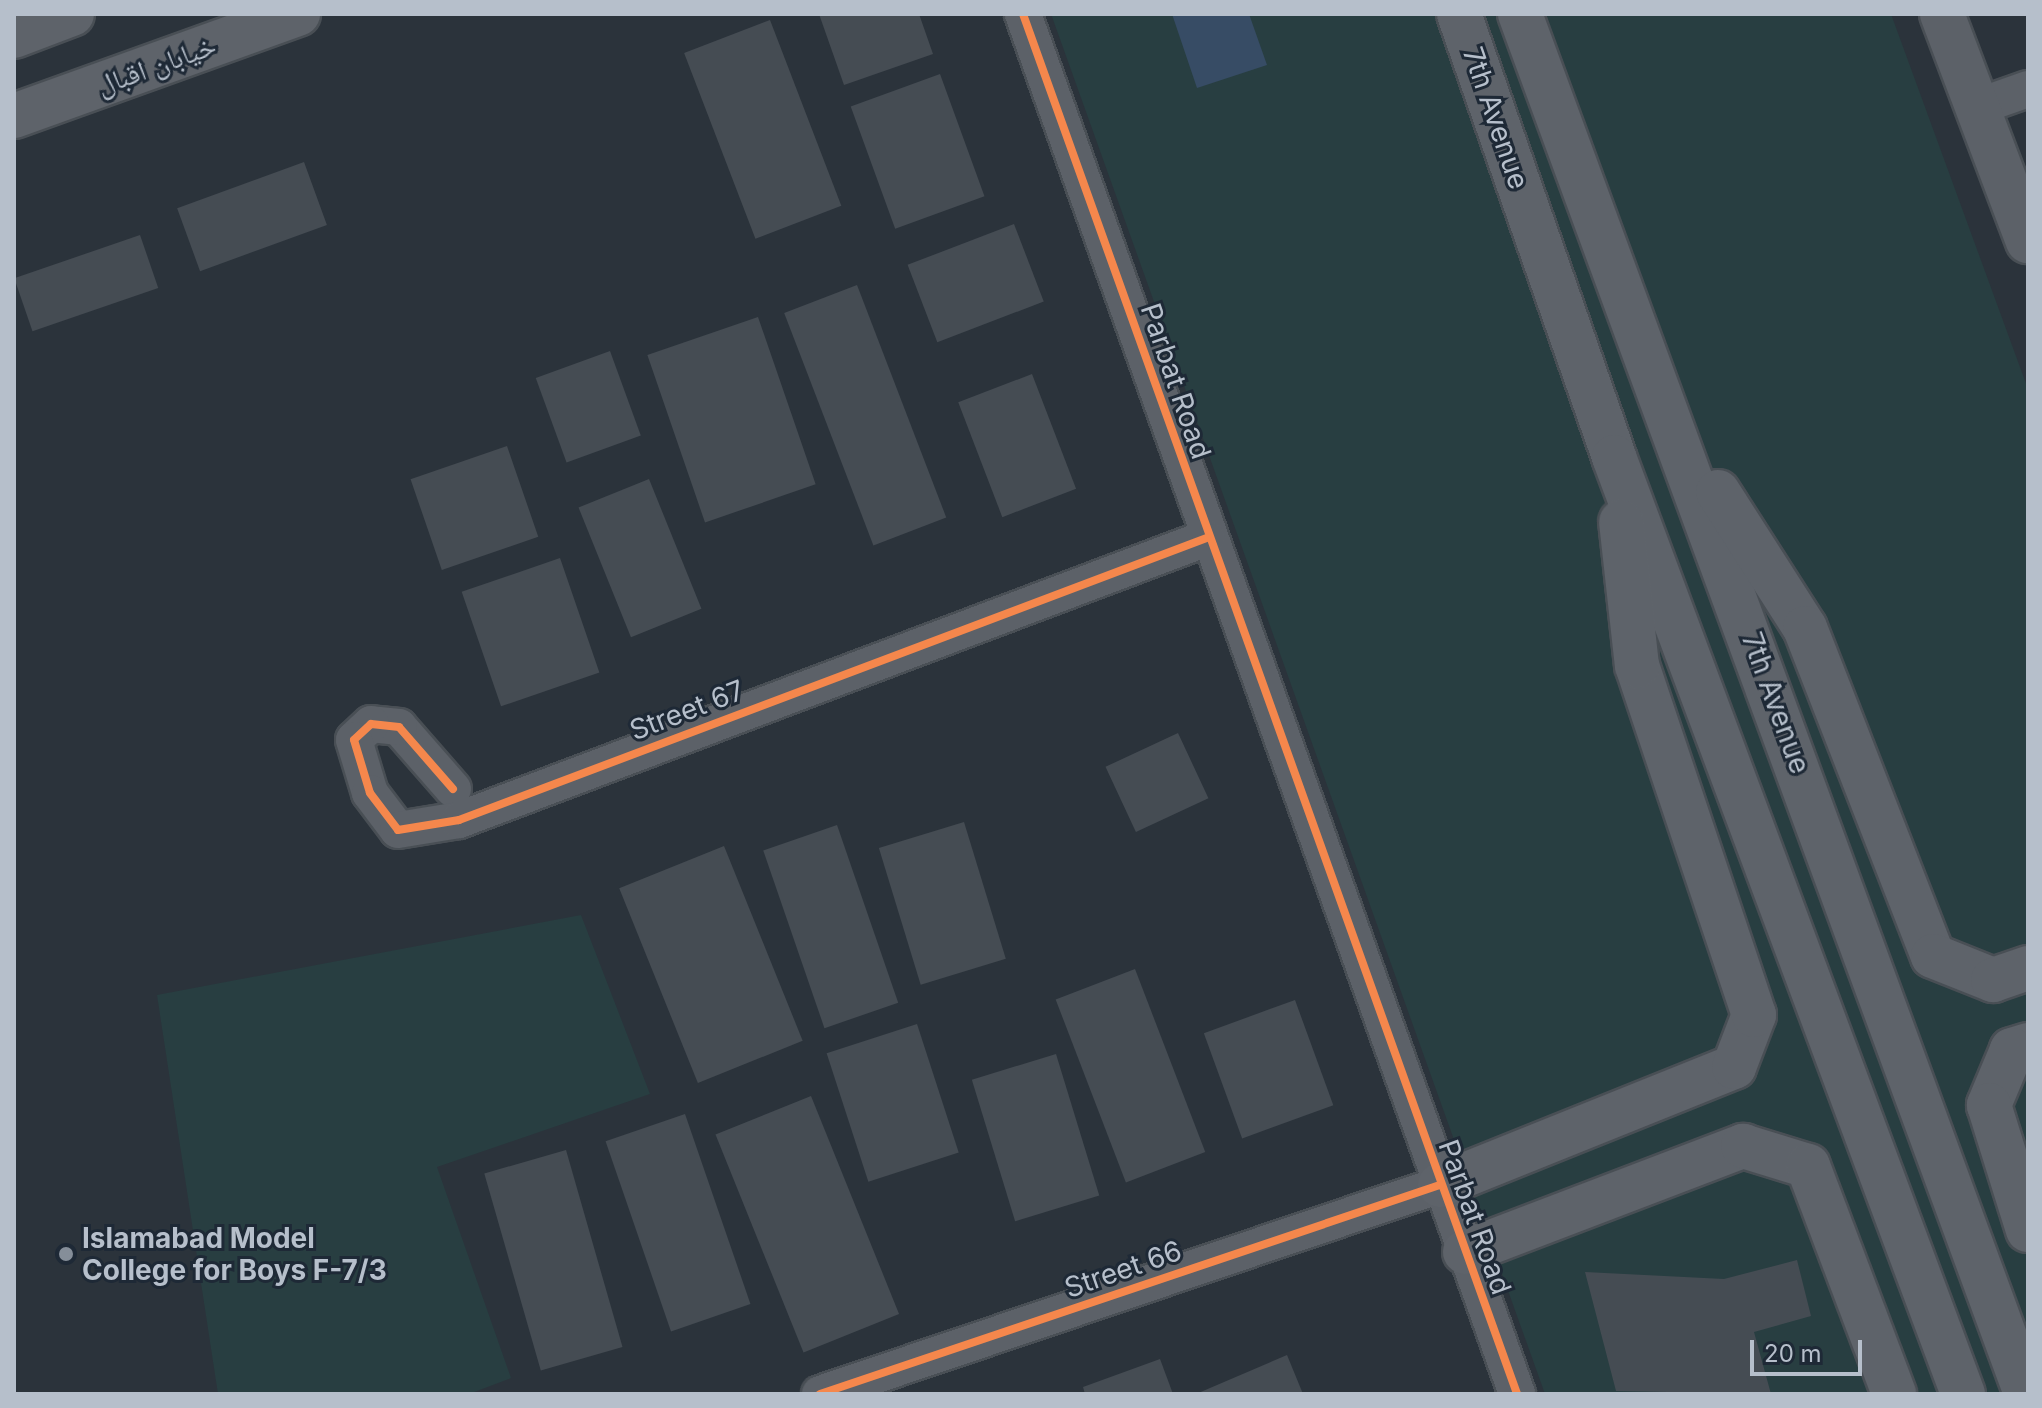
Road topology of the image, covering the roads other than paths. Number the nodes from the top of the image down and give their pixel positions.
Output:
1 (72, 14) edge
2 (298, 14) edge
3 (1023, 14) edge
4 (1459, 14) edge
5 (1520, 14) edge
6 (1925, 14) edge
7 (1942, 14) edge
8 (14, 36) edge
9 (2028, 89) edge
10 (1977, 107) junction
11 (14, 116) edge
12 (2028, 241) edge
13 (1674, 423) junction
14 (1614, 457) junction
15 (1207, 538) junction
16 (453, 789) dead end
17 (2028, 968) edge
18 (2028, 1045) edge
19 (1440, 1185) junction
20 (2028, 1230) edge
21 (1465, 1252) junction
22 (820, 1394) edge
23 (1517, 1394) edge
24 (1894, 1394) edge
25 (1963, 1394) edge
26 (2026, 1394) edge

1 - 8 main road
2 - 11 main road, خیابان اقبال
3 - 15 street, Parbat Road
4 - 14 main road, 7th Avenue
5 - 13 main road, 7th Avenue
6 - 10 street
7 - 10 street
9 - 10 street
10 - 12 street
13 - 17 main road
13 - 26 main road, 7th Avenue
14 - 19 main road
14 - 25 main road, 7th Avenue
15 - 16 street, Street 67
15 - 19 street, Parbat Road
18 - 20 main road
19 - 21 street, Parbat Road
19 - 22 street, Street 66
21 - 23 street, Parbat Road
21 - 24 main road

